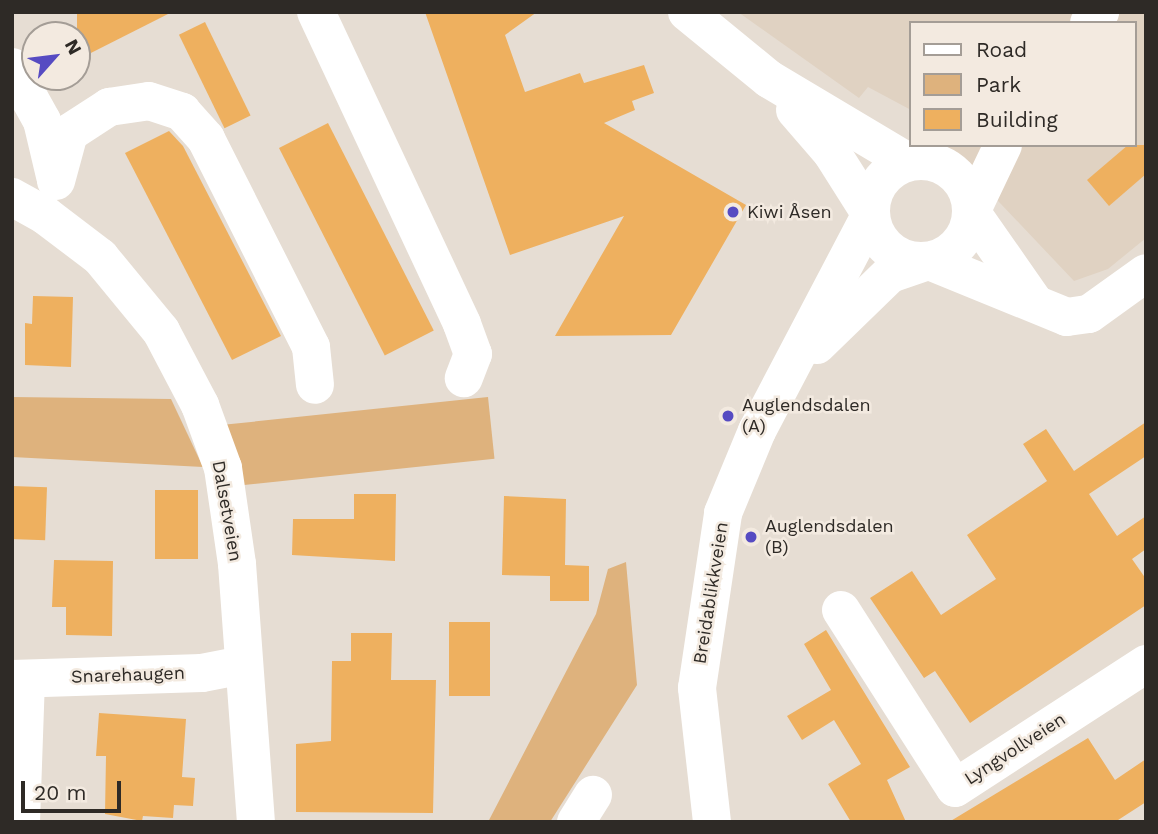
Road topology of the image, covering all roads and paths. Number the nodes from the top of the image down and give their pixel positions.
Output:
1 (316, 12) edge
2 (687, 12) edge
3 (12, 67) edge
4 (769, 79) junction
5 (1002, 147) edge
6 (922, 156) edge
7 (12, 197) edge
8 (51, 198) junction
9 (972, 212) junction
10 (870, 214) junction
11 (927, 262) junction
12 (1146, 273) edge
13 (1037, 307) junction
14 (786, 376) junction
15 (464, 378) dead end
16 (315, 385) dead end
17 (841, 610) dead end
18 (1146, 664) edge
19 (243, 665) junction
20 (19, 679) edge
21 (21, 822) edge
22 (256, 822) edge
23 (712, 822) edge

1 - 15 street
2 - 4 street
3 - 8 street
4 - 6 street
4 - 10 street
5 - 9 street
6 - 9 street
6 - 10 street
7 - 8 street, Dalsetveien
8 - 16 street
8 - 19 street, Dalsetveien
9 - 11 street
9 - 13 street
10 - 11 street
10 - 14 street, Breidablikkveien
11 - 13 street
11 - 14 street, Breidablikkveien
12 - 13 street
14 - 23 street, Breidablikkveien
17 - 18 street, Lyngvollveien
19 - 20 street, Snarehaugen
19 - 22 street, Dalsetveien
20 - 21 street

